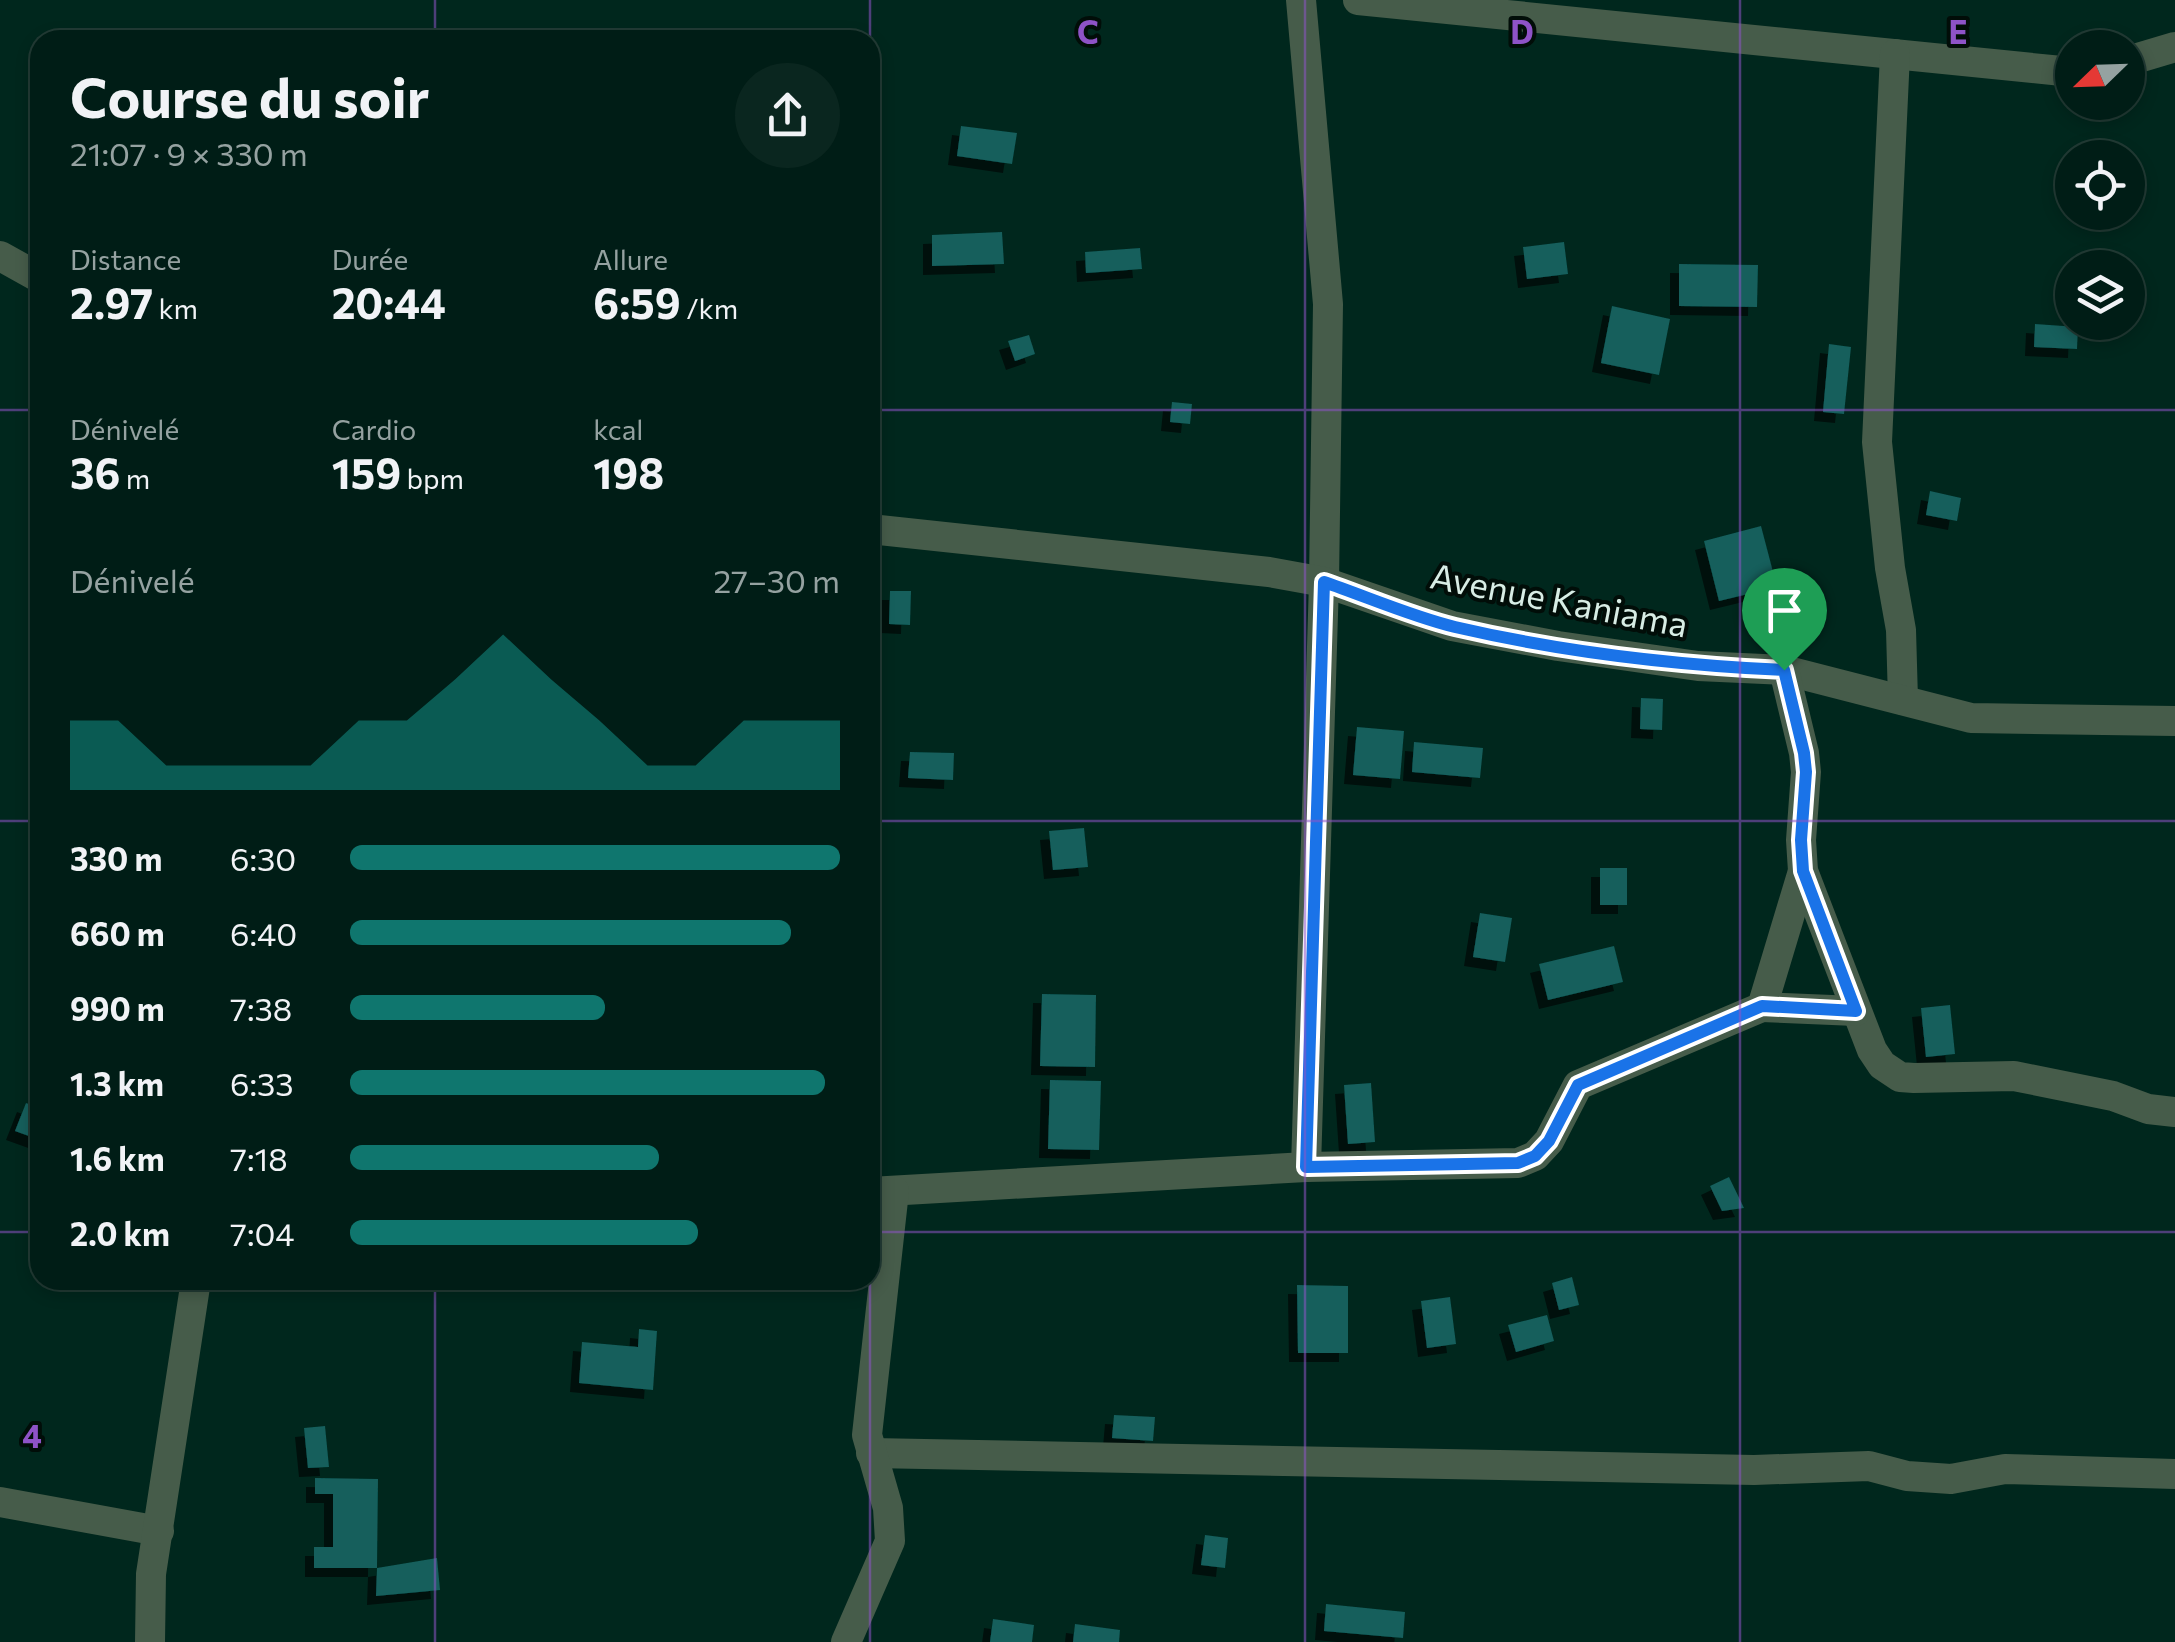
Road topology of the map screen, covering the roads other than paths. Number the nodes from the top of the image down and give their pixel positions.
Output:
1 (1301, 0) edge
2 (1358, 0) edge
3 (2175, 47) edge
4 (1896, 54) junction
5 (2145, 56) edge
6 (2055, 70) edge
7 (0, 256) edge
8 (30, 272) edge
9 (880, 530) edge
10 (1324, 582) junction
11 (1784, 670) junction
12 (1903, 700) junction
13 (2175, 721) edge
14 (1803, 871) junction
15 (1762, 1006) junction
16 (1856, 1011) junction
17 (2175, 1112) edge
18 (1306, 1167) junction
19 (882, 1192) edge
20 (880, 1224) edge
21 (195, 1290) edge
22 (876, 1290) edge
23 (870, 1453) junction
24 (2175, 1474) edge
25 (0, 1502) edge
26 (159, 1531) junction
27 (150, 1642) edge
28 (846, 1642) edge

1 - 10 street
2 - 4 street
3 - 5 street
4 - 6 street
4 - 12 street
7 - 8 street
9 - 10 street, Avenue Kaniama
10 - 11 street, Avenue Kaniama
10 - 18 street
11 - 12 street, Avenue Kaniama
11 - 14 street
12 - 13 street, Avenue Kaniama
14 - 15 street
14 - 16 street
15 - 16 street
15 - 18 street
16 - 17 street
18 - 19 street
19 - 20 street
21 - 26 street
22 - 23 street
23 - 24 street
23 - 28 street
25 - 26 street
26 - 27 street

